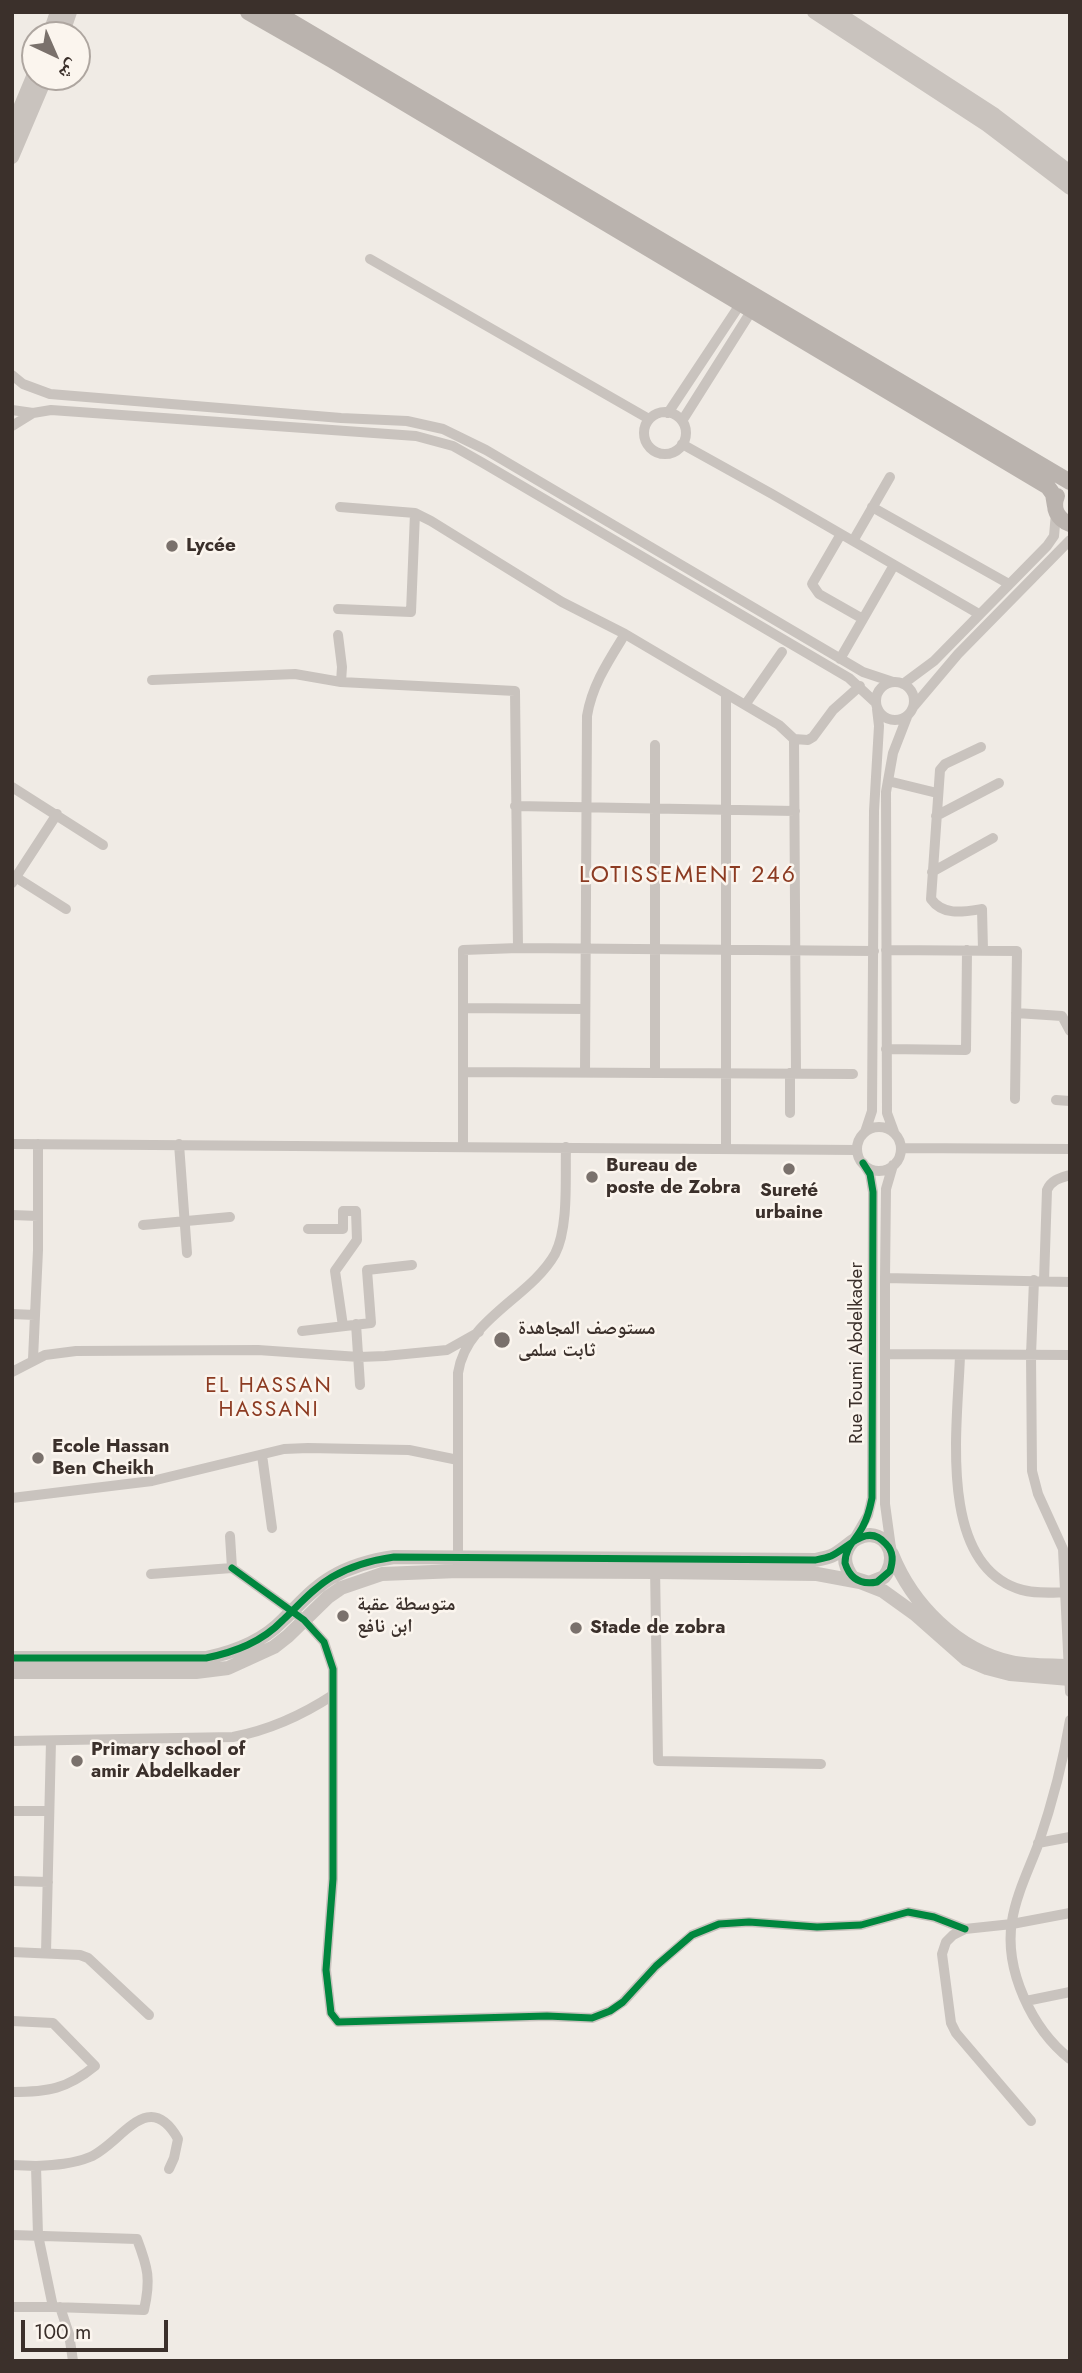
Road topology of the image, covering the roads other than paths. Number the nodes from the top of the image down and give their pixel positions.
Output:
1 (248, 12) edge
2 (275, 12) edge
3 (814, 12) edge
4 (836, 12) edge
5 (27, 91) edge
6 (41, 91) edge
7 (12, 127) edge
8 (12, 158) edge
9 (1070, 172) edge
10 (1070, 188) edge
11 (370, 259) dead end
12 (746, 306) junction
13 (12, 375) edge
14 (12, 386) edge
15 (36, 390) junction
16 (12, 410) edge
17 (33, 412) junction
18 (668, 413) junction
19 (649, 419) junction
20 (682, 421) junction
21 (12, 426) edge
22 (682, 444) junction
23 (890, 477) dead end
24 (1070, 483) edge
25 (872, 507) junction
26 (340, 508) dead end
27 (1056, 509) junction
28 (415, 513) junction
29 (1070, 524) edge
30 (841, 534) junction
31 (1070, 540) edge
32 (853, 541) junction
33 (894, 565) junction
34 (1009, 584) junction
35 (338, 608) dead end
36 (979, 614) junction
37 (863, 619) junction
38 (625, 634) junction
39 (338, 635) dead end
40 (782, 652) dead end
41 (840, 659) junction
42 (152, 680) dead end
43 (341, 682) junction
44 (898, 683) junction
45 (860, 686) junction
46 (726, 694) junction
47 (746, 705) junction
48 (876, 706) junction
49 (914, 706) junction
50 (907, 717) junction
51 (794, 739) junction
52 (654, 745) dead end
53 (981, 747) dead end
54 (888, 781) junction
55 (999, 783) dead end
56 (12, 787) edge
57 (937, 793) junction
58 (515, 806) junction
59 (586, 807) junction
60 (655, 808) junction
61 (725, 810) junction
62 (795, 811) junction
63 (57, 814) junction
64 (936, 816) junction
65 (993, 838) dead end
66 (103, 845) dead end
67 (932, 872) junction
68 (14, 880) edge
69 (66, 909) dead end
70 (518, 948) junction
71 (585, 948) junction
72 (654, 949) junction
73 (727, 950) junction
74 (796, 950) junction
75 (967, 950) junction
76 (983, 950) junction
77 (880, 951) junction
78 (464, 1008) junction
79 (585, 1009) junction
80 (1016, 1013) junction
81 (1070, 1031) edge
82 (886, 1049) junction
83 (464, 1072) junction
84 (585, 1072) junction
85 (655, 1073) junction
86 (727, 1073) junction
87 (793, 1073) junction
88 (853, 1074) dead end
89 (1015, 1099) dead end
90 (1056, 1100) dead end
91 (1070, 1101) edge
92 (790, 1113) dead end
93 (865, 1132) junction
94 (894, 1132) junction
95 (12, 1144) edge
96 (38, 1144) junction
97 (179, 1144) junction
98 (463, 1146) junction
99 (566, 1147) junction
100 (726, 1148) junction
101 (901, 1148) junction
102 (1070, 1149) edge
103 (857, 1150) junction
104 (863, 1163) junction
105 (893, 1165) junction
106 (1070, 1175) edge
107 (12, 1215) edge
108 (38, 1216) junction
109 (230, 1217) dead end
110 (185, 1221) junction
111 (143, 1225) dead end
112 (308, 1229) dead end
113 (187, 1252) dead end
114 (412, 1265) dead end
115 (886, 1278) junction
116 (1039, 1280) junction
117 (1070, 1282) edge
118 (12, 1314) edge
119 (35, 1315) junction
120 (356, 1324) junction
121 (343, 1326) junction
122 (302, 1331) dead end
123 (478, 1332) junction
124 (440, 1351) junction
125 (885, 1354) junction
126 (960, 1355) junction
127 (1031, 1355) junction
128 (1070, 1355) edge
129 (359, 1357) junction
130 (33, 1359) junction
131 (12, 1372) edge
132 (458, 1373) junction
133 (360, 1385) dead end
134 (262, 1455) junction
135 (458, 1460) junction
136 (12, 1497) edge
137 (272, 1528) dead end
138 (230, 1536) dead end
139 (853, 1541) junction
140 (892, 1554) junction
141 (458, 1556) junction
142 (654, 1565) junction
143 (232, 1567) junction
144 (458, 1572) junction
145 (151, 1574) dead end
146 (860, 1582) junction
147 (1068, 1593) edge
148 (298, 1616) junction
149 (12, 1658) edge
150 (12, 1672) edge
151 (1069, 1673) edge
152 (1070, 1692) edge
153 (332, 1695) junction
154 (1070, 1720) edge
155 (1069, 1735) edge
156 (12, 1741) edge
157 (51, 1741) junction
158 (821, 1764) dead end
159 (12, 1811) edge
160 (49, 1811) junction
161 (1070, 1837) edge
162 (1038, 1843) junction
163 (12, 1881) edge
164 (48, 1882) junction
165 (1070, 1913) edge
166 (1012, 1924) junction
167 (965, 1929) junction
168 (12, 1952) edge
169 (46, 1953) junction
170 (1070, 1993) edge
171 (1026, 2001) junction
172 (149, 2015) dead end
173 (12, 2021) edge
174 (1070, 2059) edge
175 (12, 2092) edge
176 (1031, 2121) dead end
177 (12, 2165) edge
178 (36, 2166) junction
179 (169, 2169) dead end
180 (12, 2235) edge
181 (38, 2235) junction
182 (12, 2307) edge
183 (56, 2307) junction
184 (73, 2361) edge

1 - 12 main road
2 - 24 main road
3 - 10 street
4 - 9 street
5 - 7 street
6 - 8 street
11 - 19 street
12 - 18 street
12 - 20 street
12 - 27 main road
13 - 15 street
14 - 15 street
15 - 41 street
16 - 17 street
17 - 21 street
17 - 45 street
18 - 19 street
18 - 20 street
19 - 22 street
20 - 22 street
22 - 30 street
23 - 25 street
24 - 27 main road
25 - 32 street
25 - 34 street
26 - 28 street
27 - 29 main road
27 - 34 street
28 - 35 street
28 - 38 street
30 - 32 street
30 - 37 street
31 - 49 street
32 - 33 street
33 - 36 street
33 - 37 street
34 - 36 street
36 - 44 street
37 - 41 street
38 - 46 street
38 - 59 street
39 - 43 street
40 - 47 street
41 - 44 street
42 - 43 street
43 - 58 street
44 - 48 street
44 - 49 street
45 - 48 street
45 - 51 street
46 - 47 street
46 - 61 street
47 - 51 street
48 - 50 street
48 - 77 street
49 - 50 street
50 - 54 street
51 - 62 street
52 - 60 street
53 - 57 street
54 - 57 street
54 - 77 street
55 - 64 street
56 - 63 street
57 - 64 street
58 - 59 street
58 - 70 street
59 - 60 street
59 - 71 street
60 - 61 street
60 - 72 street
61 - 62 street
61 - 73 street
62 - 74 street
63 - 66 street
63 - 68 street
64 - 67 street
65 - 67 street
67 - 76 street
68 - 69 street
70 - 71 street
70 - 78 street
71 - 72 street
71 - 79 street
72 - 73 street
72 - 85 street
73 - 74 street
73 - 86 street
74 - 77 street
74 - 87 street
75 - 76 street
75 - 77 street
75 - 82 street
76 - 80 street
77 - 82 street
77 - 93 street
78 - 79 street
78 - 83 street
79 - 84 street
80 - 81 street
80 - 89 street
82 - 94 street
83 - 84 street
83 - 98 street
84 - 85 street
85 - 86 street
86 - 87 street
86 - 100 street
87 - 88 street
87 - 92 street
90 - 91 street
93 - 94 street
93 - 103 street
94 - 101 street
95 - 96 street
96 - 97 street
96 - 108 street
97 - 98 street
97 - 110 street
98 - 99 street
99 - 100 street
99 - 123 street
100 - 103 street
101 - 102 street
101 - 105 street
103 - 104 street
104 - 105 street
104 - 139 street, Rue Toumi Abdelkader
105 - 115 street, Rue Toumi Abdelkader
106 - 116 street
107 - 108 street
108 - 119 street
109 - 110 street
110 - 111 street
110 - 113 street
112 - 121 street
114 - 120 street
115 - 116 street
115 - 125 street, Rue Toumi Abdelkader
116 - 117 street
116 - 127 street
118 - 119 street
119 - 130 street
120 - 121 street
120 - 129 street
121 - 122 street
123 - 124 street
123 - 132 street
124 - 129 street
124 - 132 street
125 - 126 street
125 - 140 street, Rue Toumi Abdelkader
126 - 127 street
126 - 147 street
127 - 128 street
127 - 147 street
129 - 130 street
129 - 133 street
130 - 131 street
132 - 135 street
134 - 135 street
134 - 136 street
134 - 137 street
135 - 141 street
138 - 143 street
139 - 140 street
139 - 142 street
139 - 146 street
140 - 146 street
140 - 151 street
141 - 142 street
141 - 144 street
141 - 148 street
142 - 144 street
142 - 146 street
142 - 158 street
143 - 145 street
143 - 148 street
144 - 148 street
146 - 151 street
147 - 151 street
148 - 149 street
148 - 150 street
148 - 153 street
151 - 152 street
153 - 157 street
153 - 167 street
154 - 155 street
155 - 162 street
156 - 157 street
157 - 160 street
159 - 160 street
160 - 164 street
161 - 162 street
162 - 166 street
163 - 164 street
164 - 169 street
165 - 166 street
166 - 167 street
166 - 171 street
167 - 176 street
168 - 169 street
169 - 172 street
170 - 171 street
171 - 174 street
173 - 175 street
177 - 178 street
178 - 179 street
178 - 181 street
180 - 181 street
181 - 183 street
181 - 183 street
182 - 183 street
183 - 184 street

